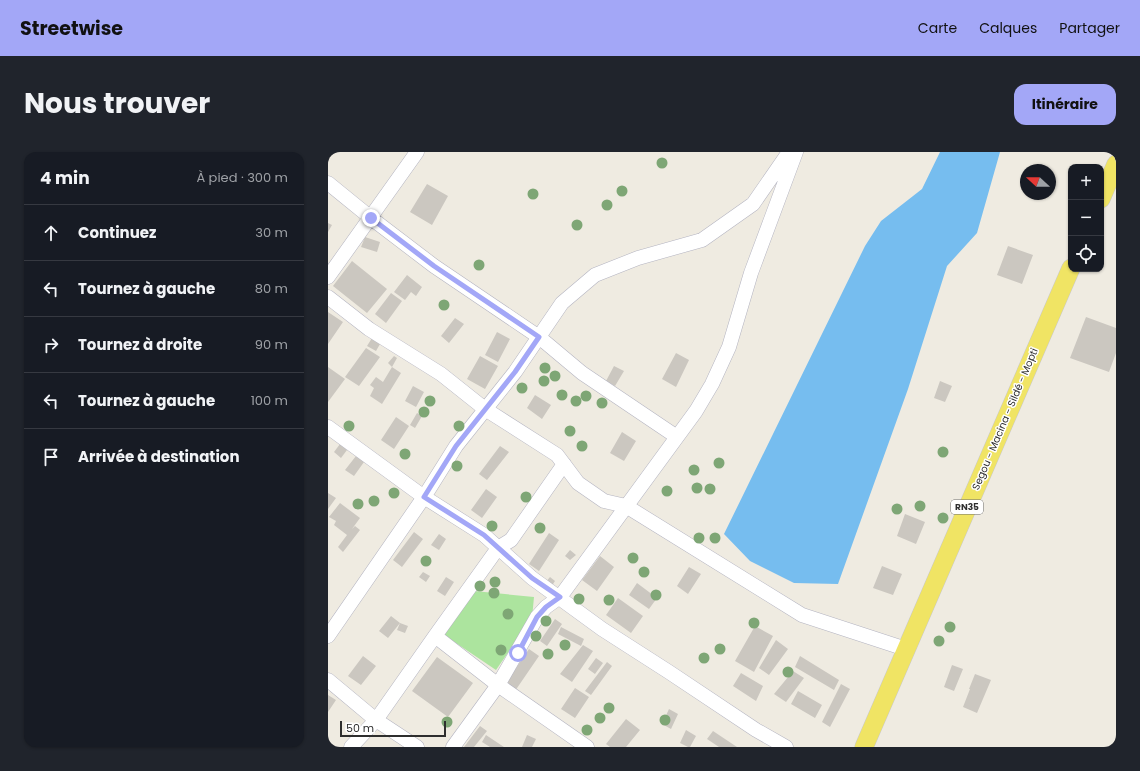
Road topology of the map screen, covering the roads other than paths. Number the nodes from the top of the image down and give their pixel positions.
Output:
1 (417, 152) edge
2 (789, 152) edge
3 (796, 152) edge
4 (1116, 164) edge
5 (328, 183) edge
6 (1104, 192) edge
7 (371, 218) junction
8 (1069, 272) edge
9 (328, 277) edge
10 (328, 297) edge
11 (539, 337) junction
12 (485, 410) junction
13 (328, 427) edge
14 (677, 437) junction
15 (564, 464) junction
16 (424, 497) junction
17 (626, 506) junction
18 (498, 548) junction
19 (560, 597) junction
20 (328, 636) edge
21 (434, 636) junction
22 (906, 648) junction
23 (328, 680) edge
24 (498, 685) junction
25 (376, 720) junction
26 (351, 747) edge
27 (418, 747) edge
28 (453, 747) edge
29 (587, 747) edge
30 (786, 747) edge
31 (864, 747) edge

1 - 7 street
2 - 11 street
3 - 14 street
4 - 6 main road
5 - 7 street
7 - 9 street
7 - 11 street
8 - 22 main road, Segou - Macina - Sildé - Mopti / RN35
10 - 12 street
11 - 12 street
11 - 14 street
12 - 15 street
12 - 16 street
13 - 16 street
14 - 17 street
15 - 17 street
15 - 18 street
16 - 18 street
16 - 20 street
17 - 19 street
17 - 22 street
18 - 19 street
18 - 21 street
19 - 24 street
19 - 30 street
21 - 24 street
21 - 25 street
22 - 31 main road, Segou - Macina - Sildé - Mopti / RN35
23 - 25 street
24 - 28 street
24 - 29 street
25 - 26 street
25 - 27 street

